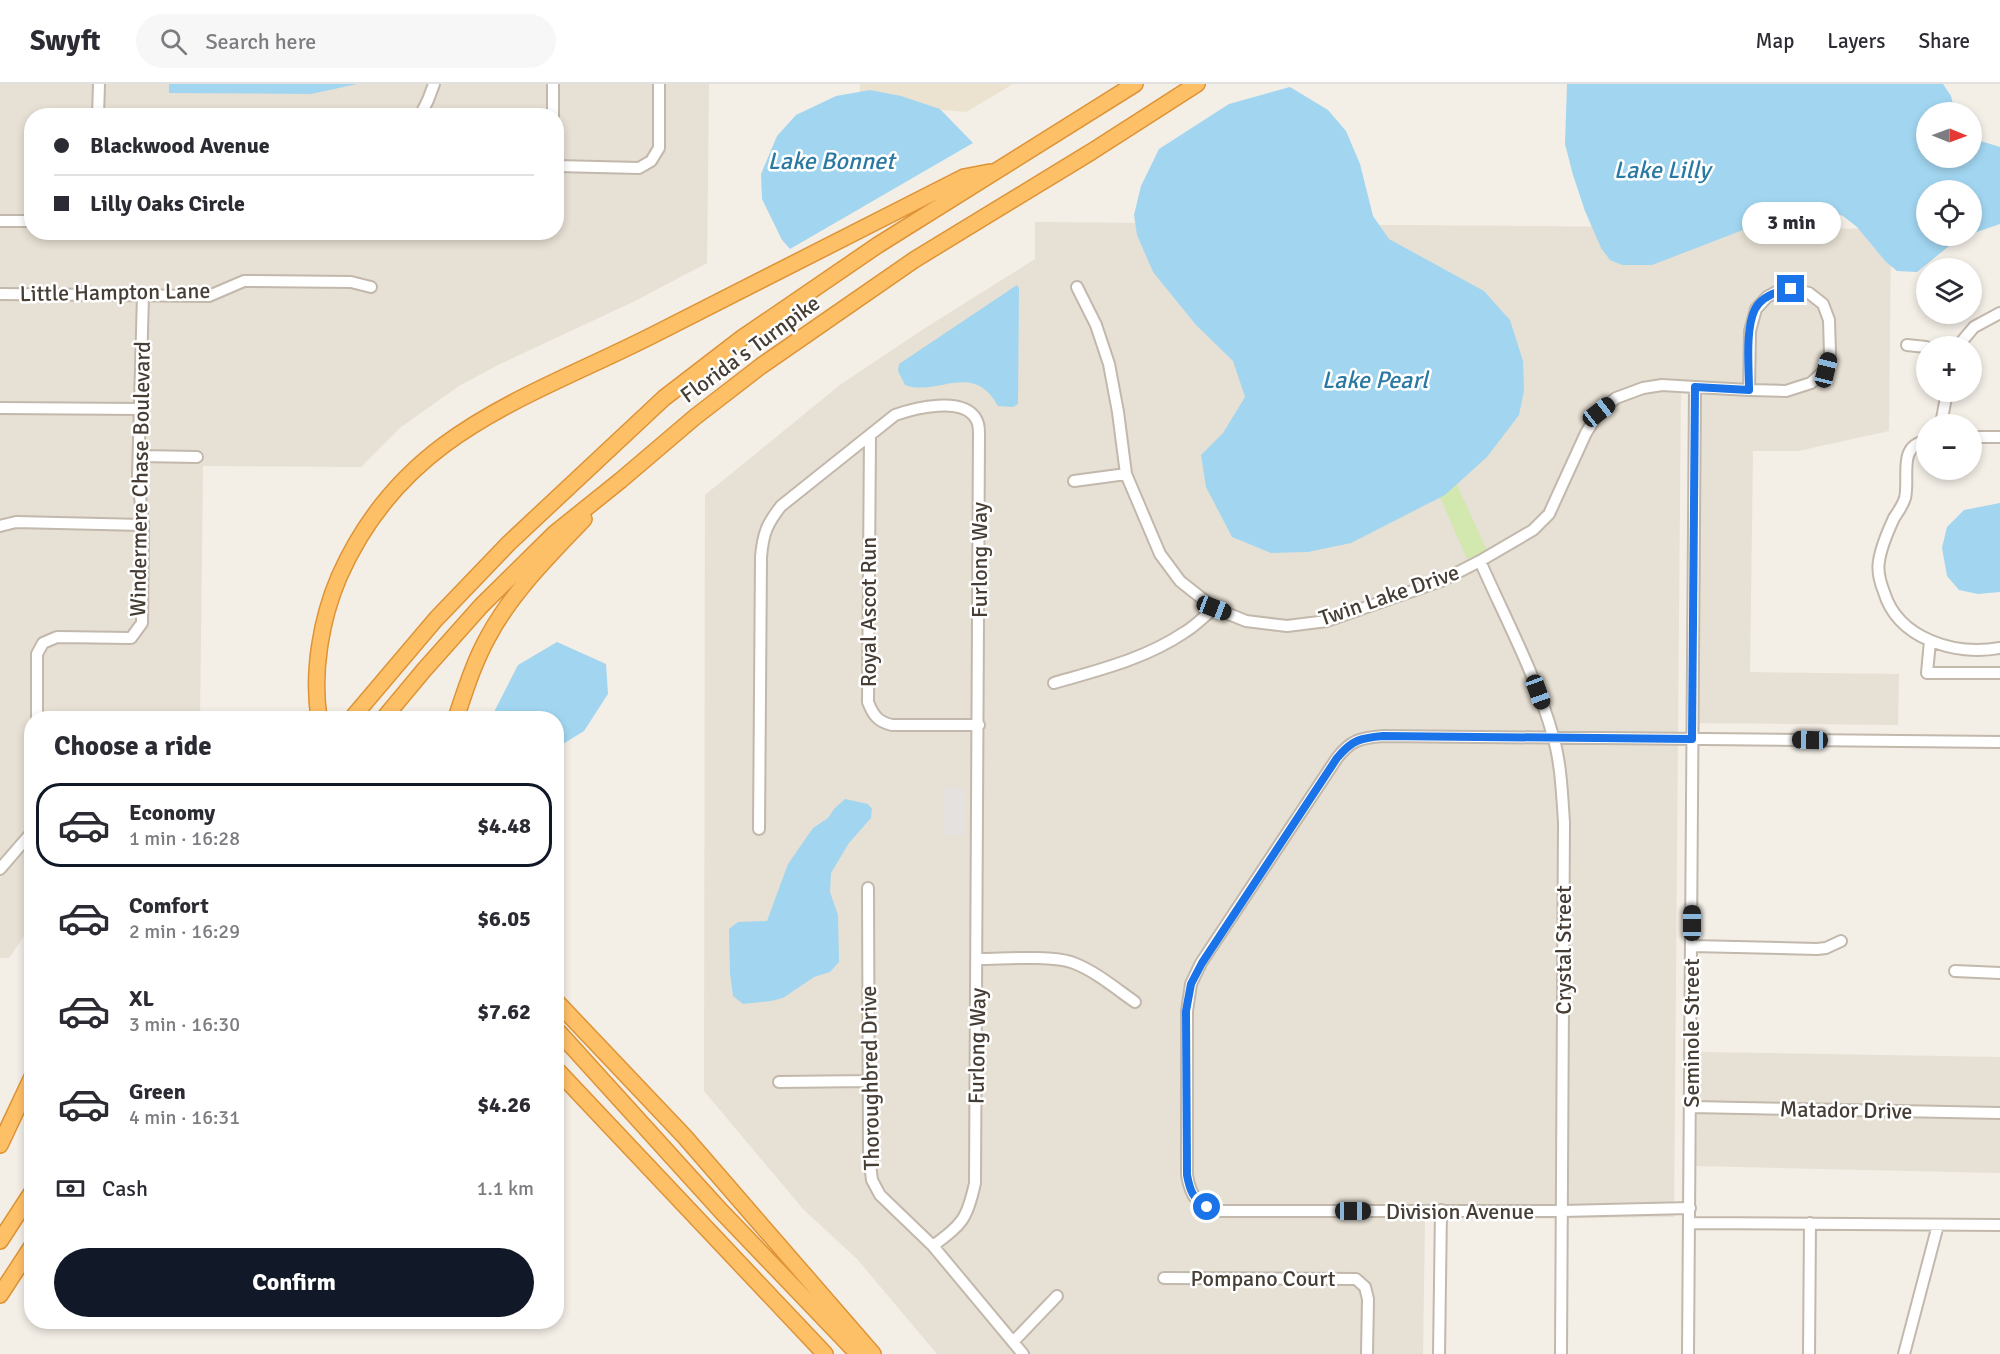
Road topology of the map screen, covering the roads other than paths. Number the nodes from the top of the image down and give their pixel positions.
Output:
1 (99, 84) edge
2 (434, 84) edge
3 (553, 84) edge
4 (659, 84) edge
5 (1135, 84) edge
6 (1197, 84) edge
7 (98, 108) edge
8 (424, 108) edge
9 (553, 108) edge
10 (564, 166) edge
11 (993, 172) junction
12 (0, 221) edge
13 (24, 221) edge
14 (371, 286) dead end
15 (1077, 287) dead end
16 (0, 294) edge
17 (143, 294) junction
18 (2000, 313) edge
19 (1966, 336) edge
20 (1907, 345) dead end
21 (1916, 346) edge
22 (1695, 387) junction
23 (1749, 390) junction
24 (0, 408) edge
25 (140, 409) junction
26 (870, 435) junction
27 (1982, 437) edge
28 (2000, 437) edge
29 (1916, 444) edge
30 (139, 456) junction
31 (197, 457) dead end
32 (1126, 474) junction
33 (621, 480) junction
34 (1074, 481) dead end
35 (143, 525) junction
36 (0, 526) edge
37 (1480, 561) junction
38 (1214, 608) junction
39 (1930, 641) junction
40 (2000, 648) edge
41 (2000, 673) edge
42 (1054, 683) dead end
43 (37, 711) edge
44 (319, 711) edge
45 (358, 711) edge
46 (390, 711) edge
47 (458, 711) edge
48 (979, 725) junction
49 (1553, 738) junction
50 (1692, 739) junction
51 (2000, 742) edge
52 (759, 829) dead end
53 (24, 841) edge
54 (0, 869) edge
55 (868, 888) dead end
56 (1841, 941) dead end
57 (1692, 946) junction
58 (978, 959) junction
59 (1955, 971) dead end
60 (2000, 973) edge
61 (1135, 1002) dead end
62 (564, 1009) edge
63 (564, 1038) edge
64 (564, 1077) edge
65 (868, 1081) junction
66 (778, 1082) dead end
67 (564, 1088) edge
68 (24, 1094) edge
69 (1691, 1107) junction
70 (2000, 1113) edge
71 (0, 1144) edge
72 (659, 1179) junction
73 (24, 1204) edge
74 (1690, 1208) junction
75 (1441, 1210) junction
76 (1562, 1211) junction
77 (1690, 1223) junction
78 (1810, 1223) junction
79 (1938, 1225) junction
80 (2000, 1225) edge
81 (0, 1241) edge
82 (933, 1246) junction
83 (24, 1258) edge
84 (1164, 1278) dead end
85 (0, 1295) edge
86 (1057, 1296) dead end
87 (1013, 1342) junction
88 (825, 1354) edge
89 (858, 1354) edge
90 (873, 1354) edge
91 (1023, 1354) edge
92 (1367, 1354) edge
93 (1439, 1354) edge
94 (1561, 1354) edge
95 (1688, 1354) edge
96 (1809, 1354) edge
97 (1904, 1354) edge

1 - 7 street
2 - 8 street
3 - 9 street
4 - 10 street
5 - 11 highway, Florida's Turnpike
6 - 33 highway, Florida's Turnpike
11 - 44 highway
11 - 45 highway, Florida's Turnpike
12 - 13 street
14 - 17 street, Little Hampton Lane
15 - 32 street, Twin Lake Drive
16 - 17 street, Little Hampton Lane
17 - 25 street, Windermere Chase Boulevard
18 - 19 street
20 - 21 street
22 - 23 street, Twin Lake Drive
22 - 37 street, Twin Lake Drive
22 - 50 street, Seminole Street
23 - 23 street
24 - 25 street
25 - 30 street, Windermere Chase Boulevard
26 - 48 street, Royal Ascot Run
26 - 48 street, Furlong Way
26 - 52 street, Furlong Way
27 - 28 street
29 - 39 street
30 - 31 street
30 - 35 street, Windermere Chase Boulevard
32 - 34 street
32 - 38 street, Twin Lake Drive
33 - 46 highway, Florida's Turnpike
33 - 47 highway
35 - 36 street
35 - 43 street, Windermere Chase Boulevard
37 - 38 street, Twin Lake Drive
37 - 49 street, Crystal Street
38 - 42 street
39 - 40 street
39 - 41 street
48 - 58 street, Furlong Way
49 - 50 street
49 - 75 street, Division Avenue
49 - 76 street, Crystal Street
50 - 51 street
50 - 57 street, Seminole Street
53 - 54 street
55 - 65 street, Thoroughbred Drive
56 - 57 street
57 - 69 street, Seminole Street
58 - 61 street
58 - 82 street, Furlong Way
59 - 60 street
62 - 90 highway
63 - 89 highway
64 - 72 highway
65 - 66 street
65 - 82 street, Thoroughbred Drive
67 - 72 highway
68 - 71 highway
69 - 70 street, Matador Drive
69 - 74 street, Seminole Street
72 - 88 highway
73 - 81 highway
74 - 76 street, Division Avenue
74 - 77 street, Seminole Street
75 - 76 street, Division Avenue
75 - 93 street
76 - 94 street, Crystal Street
77 - 78 street
77 - 95 street, Seminole Street
78 - 79 street
78 - 96 street
79 - 80 street
79 - 97 street
82 - 87 street, Thoroughbred Drive
83 - 85 highway
84 - 92 street, Pompano Court
86 - 87 street
87 - 91 street, Thoroughbred Drive

